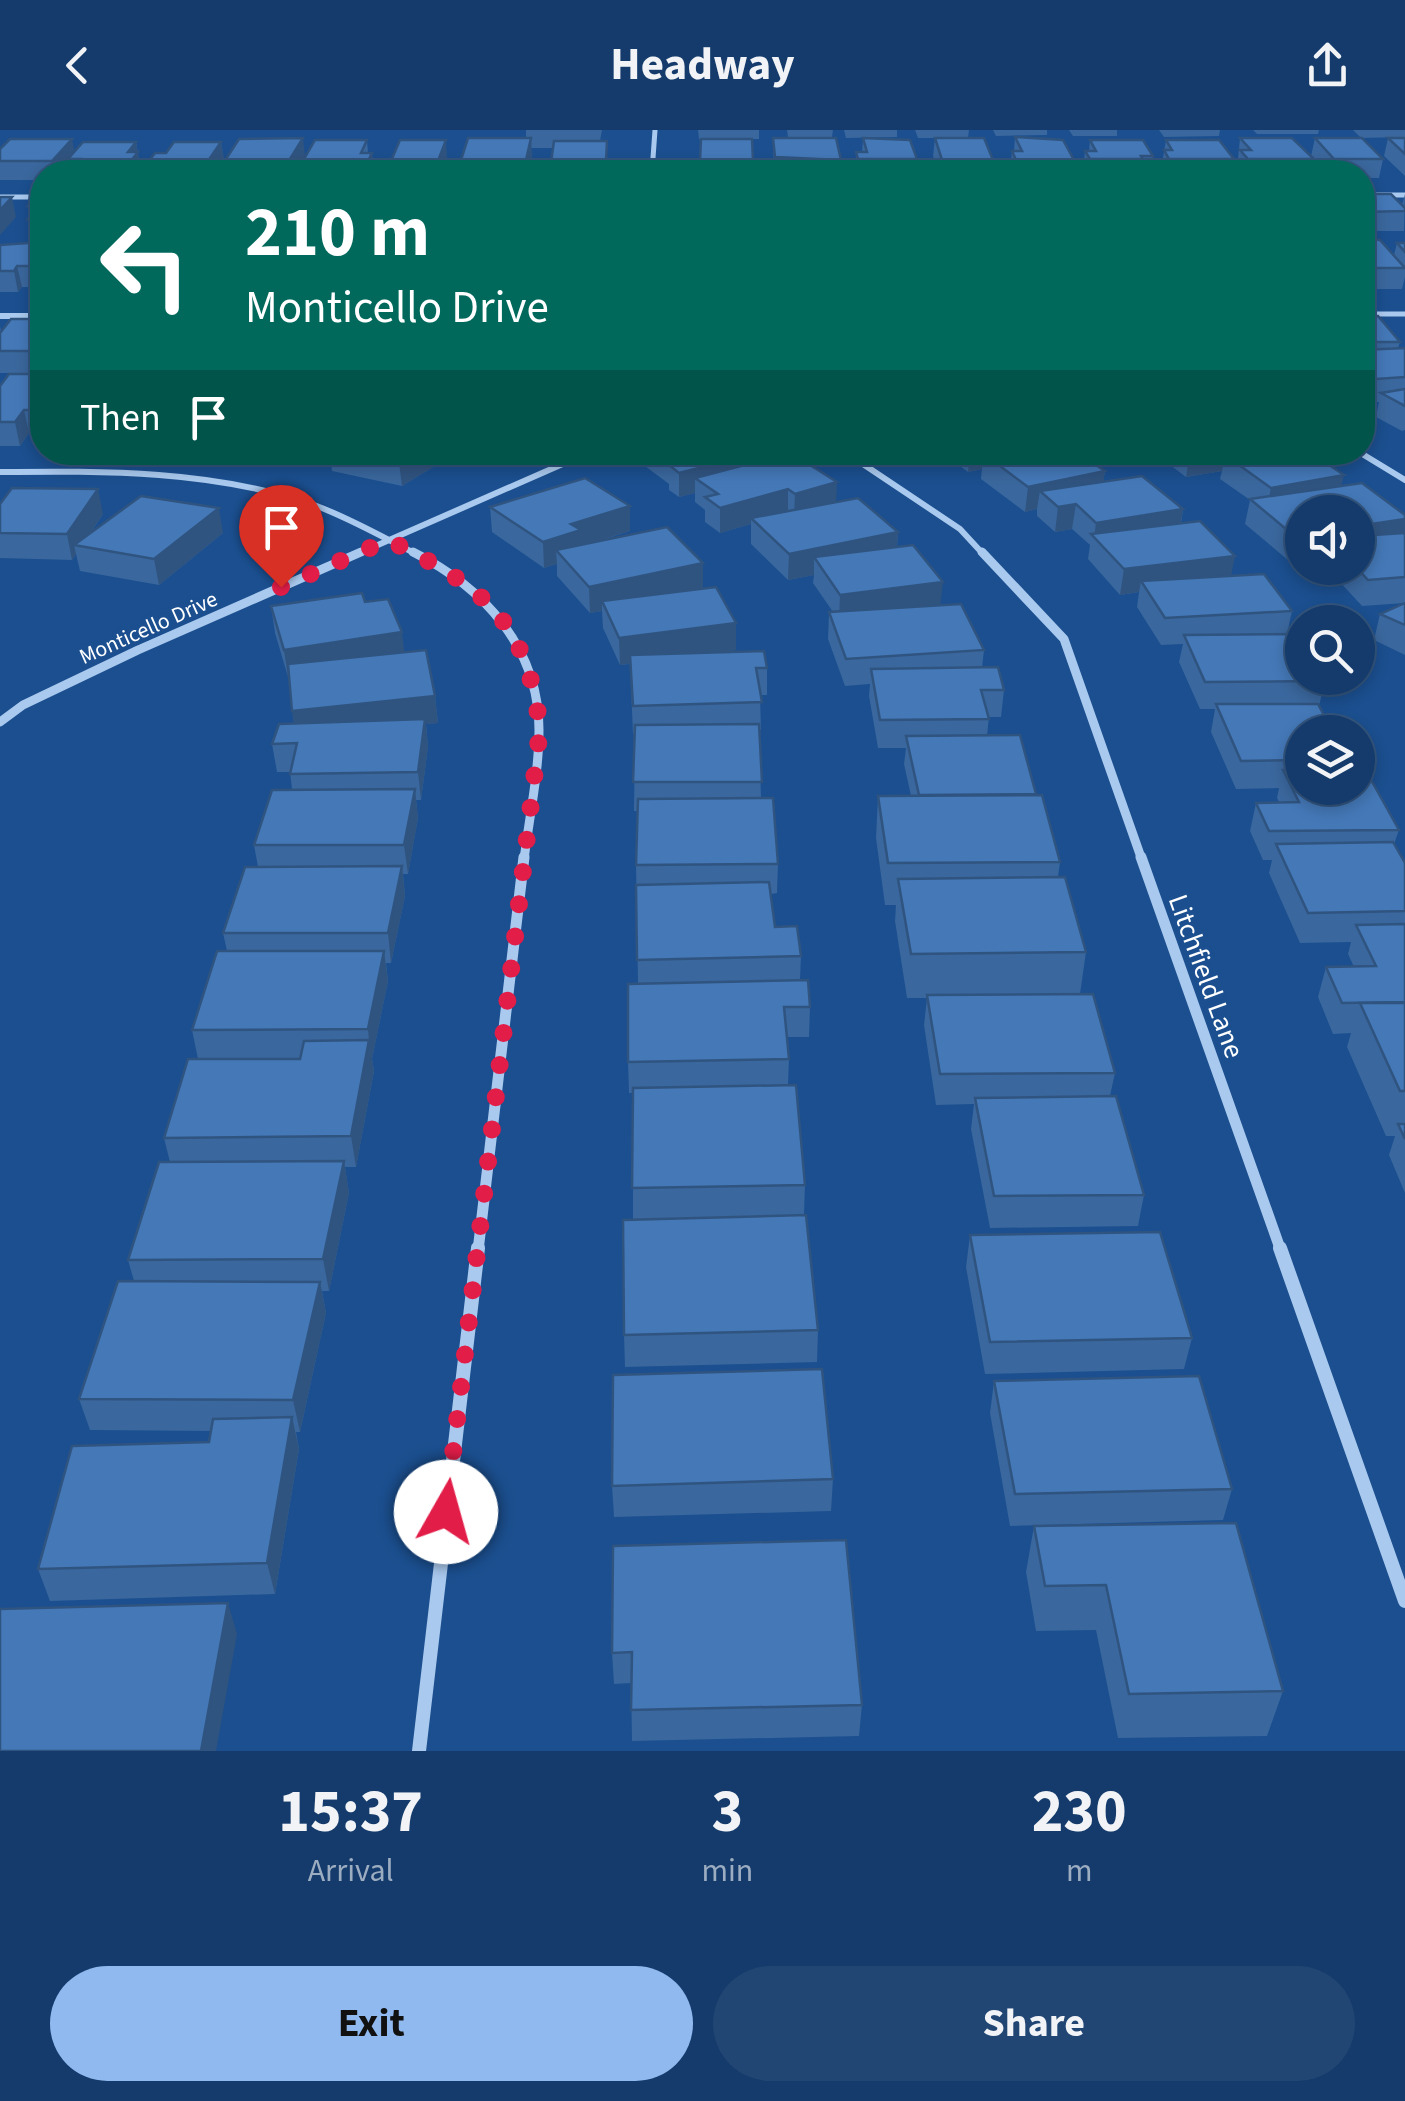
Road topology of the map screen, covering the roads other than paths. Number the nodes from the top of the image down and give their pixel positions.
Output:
1 (656, 130) edge
2 (653, 160) edge
3 (1405, 194) edge
4 (1375, 195) edge
5 (0, 197) edge
6 (30, 197) edge
7 (1375, 314) edge
8 (1405, 314) edge
9 (0, 316) edge
10 (30, 316) edge
11 (1375, 462) edge
12 (560, 465) edge
13 (865, 465) edge
14 (0, 472) edge
15 (1405, 480) edge
16 (388, 540) junction
17 (0, 722) edge
18 (1405, 1601) edge
19 (419, 1751) edge

1 - 2 street
3 - 4 street
5 - 6 street
7 - 8 street
9 - 10 street
11 - 15 street
12 - 16 street, Monticello Drive
13 - 18 street, Litchfield Lane
14 - 16 street
16 - 17 street, Monticello Drive
16 - 19 street

